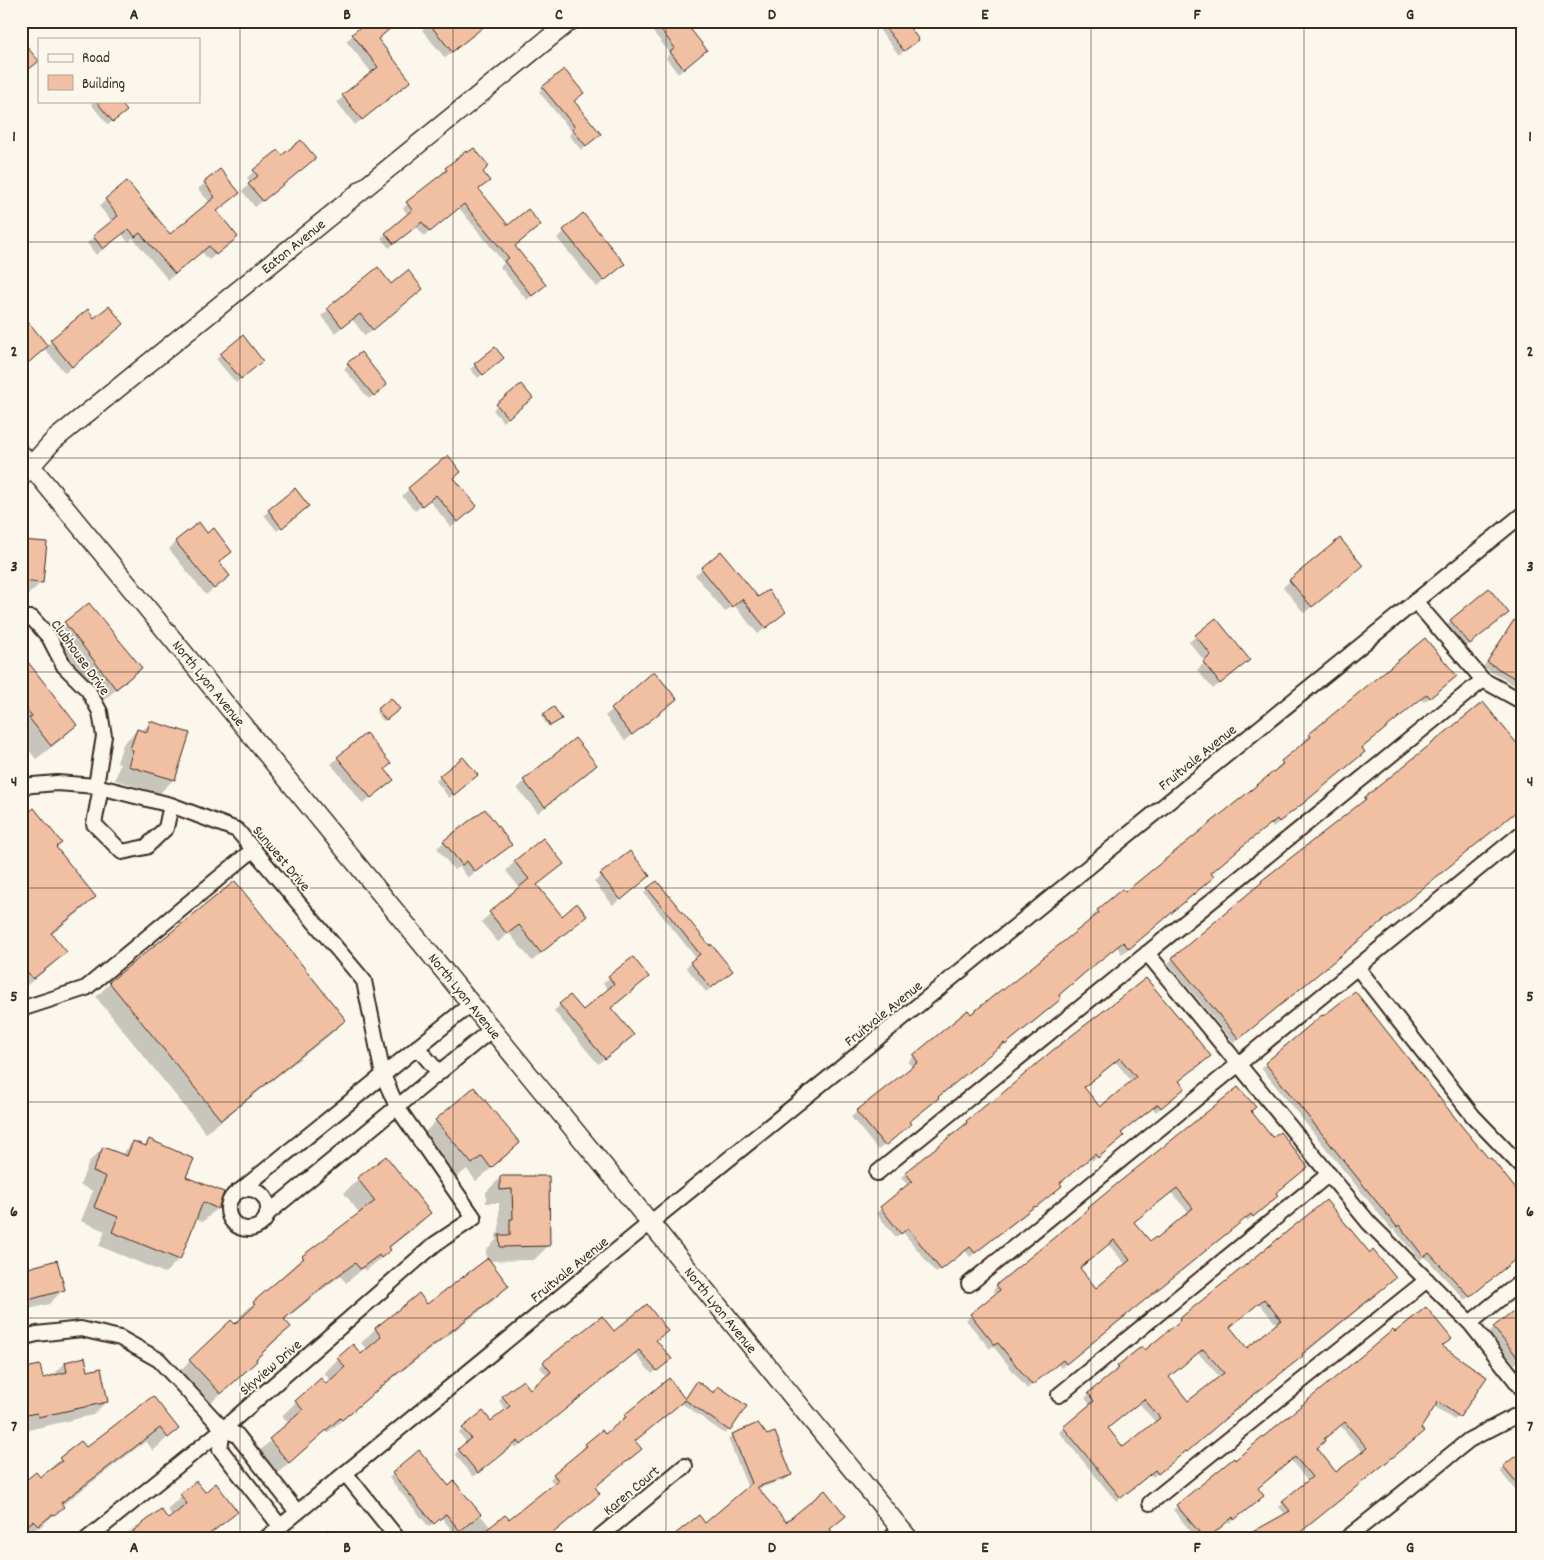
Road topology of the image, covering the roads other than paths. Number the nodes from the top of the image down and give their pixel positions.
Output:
1 (570, 21) edge
2 (25, 466) edge
3 (1523, 514) edge
4 (1415, 600) junction
5 (21, 618) edge
6 (1483, 680) junction
7 (1523, 702) edge
8 (21, 786) edge
9 (98, 787) junction
10 (171, 805) junction
11 (1523, 832) edge
12 (254, 849) junction
13 (1147, 953) junction
14 (1356, 967) junction
15 (471, 1004) junction
16 (21, 1010) edge
17 (492, 1029) junction
18 (417, 1047) junction
19 (1239, 1063) junction
20 (438, 1074) junction
21 (383, 1075) junction
22 (397, 1107) junction
23 (1523, 1168) edge
24 (877, 1173) dead end
25 (1329, 1174) junction
26 (241, 1190) junction
27 (267, 1214) junction
28 (474, 1218) joint
29 (650, 1223) junction
30 (1427, 1280) junction
31 (1523, 1280) edge
32 (969, 1284) dead end
33 (1470, 1323) junction
34 (21, 1338) edge
35 (1523, 1390) edge
36 (1059, 1395) dead end
37 (1523, 1412) edge
38 (223, 1429) junction
39 (685, 1466) dead end
40 (345, 1473) junction
41 (1150, 1503) dead end
42 (297, 1512) junction
43 (280, 1526) junction
44 (900, 1536) edge
45 (87, 1539) edge
46 (265, 1539) edge
47 (398, 1539) edge
48 (597, 1539) edge
49 (1346, 1539) edge

1 - 2 street, Eaton Avenue
2 - 15 street, North Lyon Avenue
3 - 4 street, Fruitvale Avenue
4 - 6 street
4 - 29 street, Fruitvale Avenue
5 - 9 street, Clubhouse Drive
6 - 7 street
6 - 13 street
8 - 9 street, Sunwest Drive
9 - 10 street, Sunwest Drive
9 - 10 street, Clubhouse Drive
10 - 12 street, Sunwest Drive
11 - 14 street
12 - 16 street
12 - 21 street, Sunwest Drive
13 - 19 street
13 - 24 street
14 - 19 street
14 - 23 street
15 - 17 street, North Lyon Avenue
15 - 18 street
17 - 20 street
17 - 29 street, North Lyon Avenue
18 - 20 street
18 - 21 street
19 - 25 street
19 - 32 street
20 - 22 street
21 - 22 street, Sunwest Drive
21 - 26 street
22 - 27 street
22 - 28 street, Sunwest Drive
25 - 30 street
25 - 36 street
26 - 27 street
26 - 27 street
28 - 38 street, Skyview Drive
29 - 40 street, Fruitvale Avenue
29 - 44 street, North Lyon Avenue
30 - 33 street
30 - 41 street
31 - 33 street
33 - 35 street
34 - 38 street
37 - 49 street
38 - 42 street
38 - 43 street
38 - 45 street, Skyview Drive
39 - 48 street, Karen Court
40 - 42 street, Fruitvale Avenue
40 - 47 street
42 - 43 street, Fruitvale Avenue
43 - 46 street, Fruitvale Avenue

